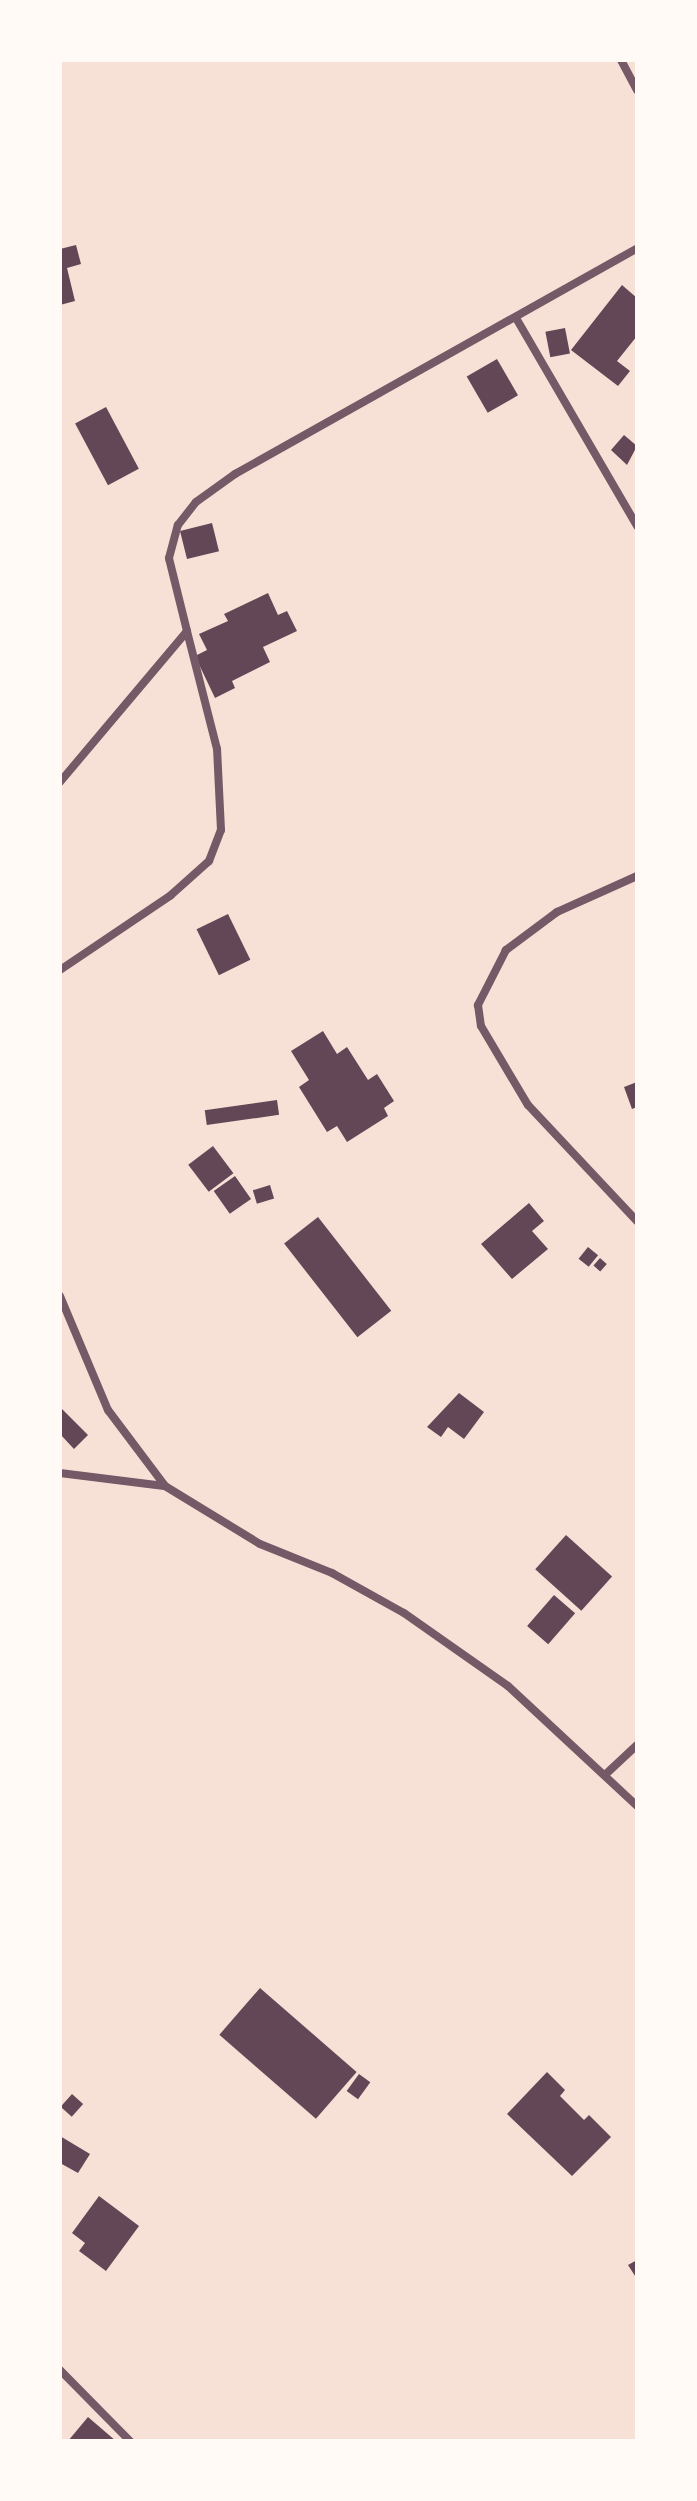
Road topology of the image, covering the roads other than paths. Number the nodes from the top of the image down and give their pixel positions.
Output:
1 (621, 60) edge
2 (637, 90) edge
3 (637, 248) edge
4 (516, 318) junction
5 (637, 526) edge
6 (187, 631) junction
7 (60, 782) edge
8 (637, 876) edge
9 (60, 970) edge
10 (637, 1221) edge
11 (60, 1296) edge
12 (60, 1473) edge
13 (165, 1486) junction
14 (637, 1745) edge
15 (607, 1773) junction
16 (637, 1806) edge
17 (60, 2370) edge
18 (130, 2441) edge

1 - 2 street
3 - 4 street
4 - 5 street
4 - 6 street
6 - 7 street
6 - 9 street
8 - 10 street
11 - 13 street
12 - 13 street
13 - 15 street
14 - 15 street
15 - 16 street
17 - 18 street

